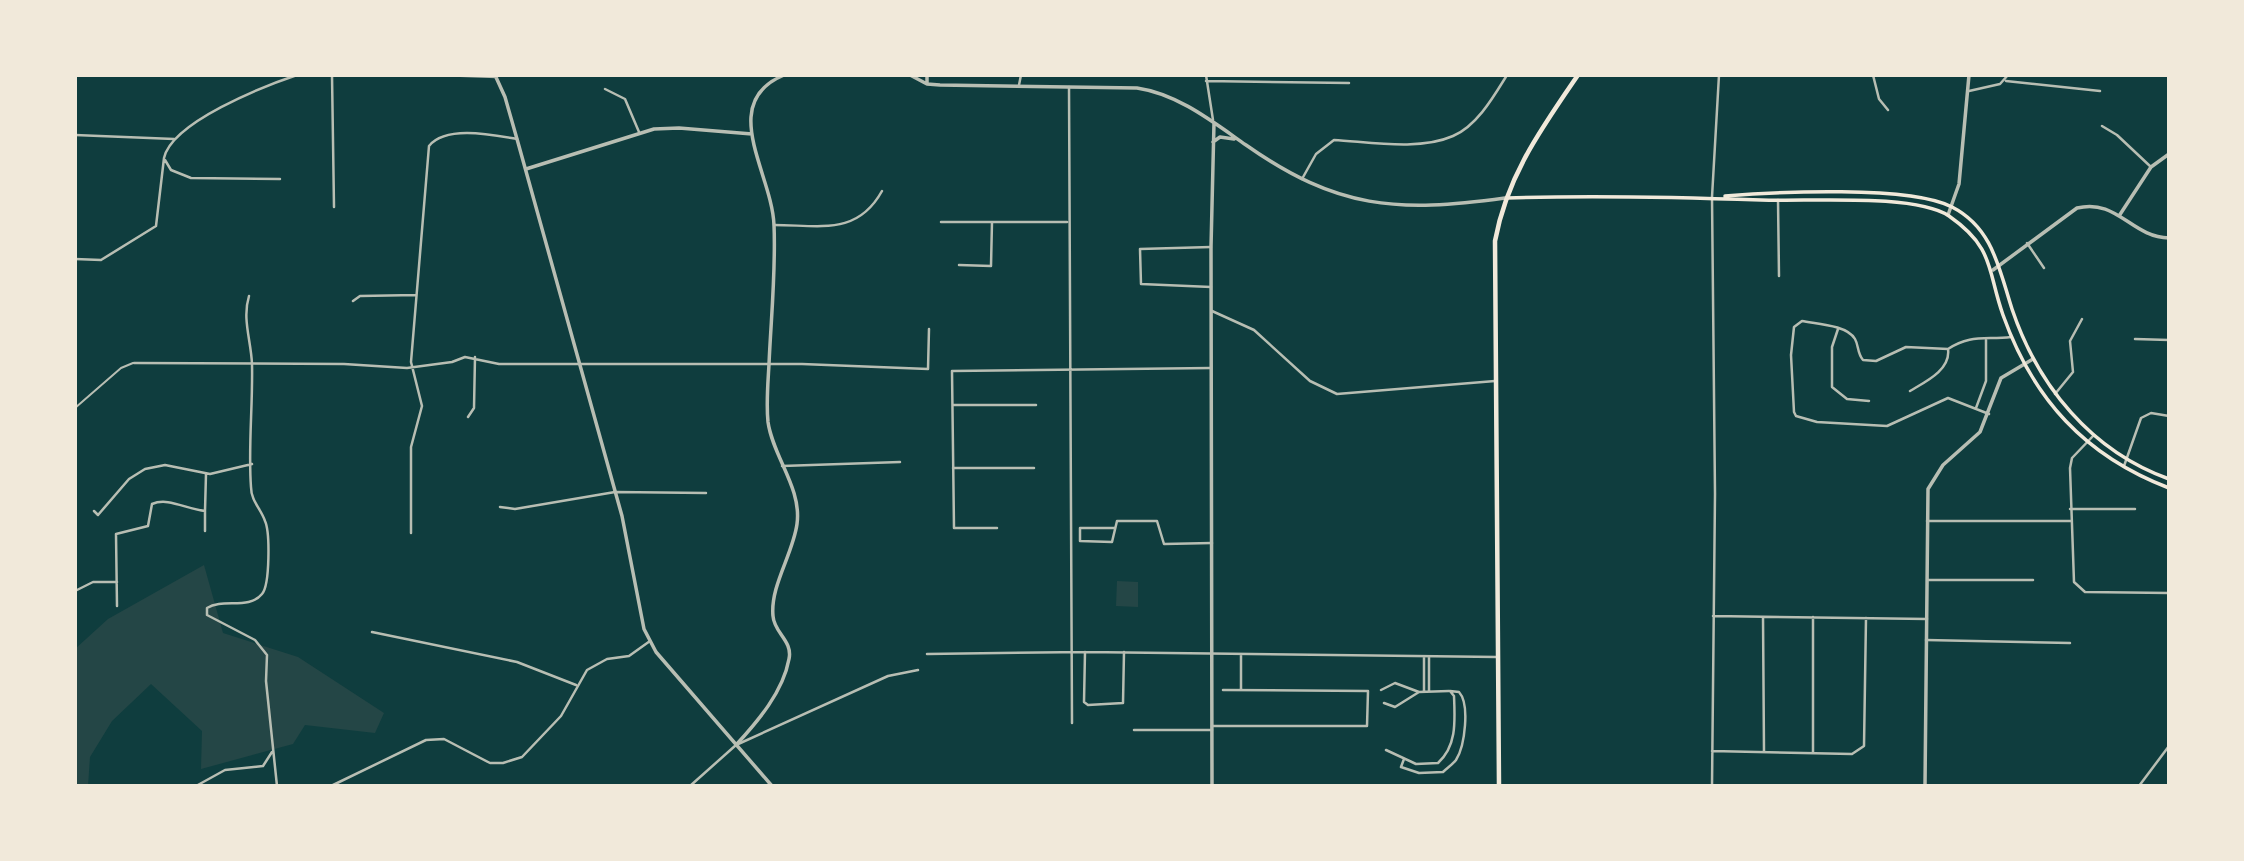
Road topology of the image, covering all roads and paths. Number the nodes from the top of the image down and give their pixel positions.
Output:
1 (297, 75) edge
2 (332, 75) edge
3 (438, 75) edge
4 (784, 75) edge
5 (910, 75) edge
6 (926, 75) edge
7 (1021, 75) edge
8 (1206, 75) edge
9 (1507, 75) edge
10 (1578, 75) edge
11 (1719, 75) edge
12 (1873, 75) edge
13 (1969, 75) edge
14 (2008, 75) edge
15 (496, 76) edge
16 (1206, 81) junction
17 (2006, 81) junction
18 (1349, 83) dead end
19 (927, 84) junction
20 (1019, 85) junction
21 (1069, 87) junction
22 (605, 89) dead end
23 (2100, 91) dead end
24 (1969, 92) junction
25 (1888, 110) dead end
26 (1214, 123) junction
27 (2102, 126) dead end
28 (639, 133) junction
29 (751, 134) junction
30 (75, 135) edge
31 (174, 139) junction
32 (517, 139) junction
33 (1240, 141) junction
34 (1213, 142) junction
35 (2169, 153) edge
36 (164, 158) junction
37 (2151, 167) junction
38 (526, 170) junction
39 (280, 178) dead end
40 (1302, 179) junction
41 (882, 191) dead end
42 (1712, 197) junction
43 (1505, 198) junction
44 (1778, 200) junction
45 (334, 207) dead end
46 (1951, 207) junction
47 (1948, 215) junction
48 (2119, 216) junction
49 (941, 222) dead end
50 (992, 222) junction
51 (1067, 222) junction
52 (774, 225) junction
53 (2169, 238) edge
54 (2027, 243) junction
55 (1211, 247) junction
56 (75, 259) edge
57 (959, 265) dead end
58 (1999, 265) junction
59 (2044, 268) dead end
60 (1993, 270) junction
61 (1779, 276) dead end
62 (1211, 287) junction
63 (416, 295) junction
64 (249, 296) dead end
65 (353, 301) dead end
66 (1212, 311) junction
67 (2082, 319) dead end
68 (929, 329) dead end
69 (1838, 329) junction
70 (2011, 337) junction
71 (2136, 339) dead end
72 (1986, 340) junction
73 (2169, 340) edge
74 (1948, 349) junction
75 (475, 358) junction
76 (2033, 359) junction
77 (134, 363) joint
78 (252, 363) junction
79 (2024, 364) junction
80 (580, 365) junction
81 (769, 365) junction
82 (411, 368) junction
83 (1068, 368) junction
84 (1211, 368) junction
85 (1495, 382) junction
86 (1910, 391) dead end
87 (2055, 394) junction
88 (1869, 401) dead end
89 (953, 405) junction
90 (1036, 405) dead end
91 (75, 408) edge
92 (1976, 409) junction
93 (1989, 414) junction
94 (2169, 416) edge
95 (468, 417) dead end
96 (2094, 435) junction
97 (2087, 443) junction
98 (2126, 460) junction
99 (900, 462) dead end
100 (252, 464) junction
101 (782, 466) junction
102 (2123, 467) junction
103 (953, 468) junction
104 (1034, 468) dead end
105 (205, 474) junction
106 (2169, 479) edge
107 (2169, 488) edge
108 (615, 492) junction
109 (706, 493) dead end
110 (500, 507) dead end
111 (2070, 509) junction
112 (2136, 509) dead end
113 (94, 511) dead end
114 (205, 511) junction
115 (1927, 521) junction
116 (2070, 521) junction
117 (998, 528) dead end
118 (1114, 528) junction
119 (205, 531) dead end
120 (411, 533) dead end
121 (1212, 543) junction
122 (1927, 580) junction
123 (2033, 580) dead end
124 (117, 582) junction
125 (75, 591) edge
126 (2169, 593) edge
127 (117, 606) dead end
128 (1713, 616) junction
129 (1763, 617) junction
130 (1813, 617) junction
131 (1866, 618) junction
132 (1927, 619) junction
133 (372, 632) dead end
134 (1926, 640) junction
135 (650, 641) junction
136 (2070, 643) dead end
137 (1071, 652) junction
138 (1085, 652) junction
139 (1124, 652) junction
140 (927, 654) dead end
141 (1212, 654) junction
142 (1241, 655) junction
143 (1426, 657) junction
144 (1497, 657) junction
145 (918, 670) dead end
146 (576, 685) junction
147 (1223, 690) dead end
148 (1241, 690) junction
149 (1381, 690) dead end
150 (1429, 691) junction
151 (1450, 691) junction
152 (1419, 692) junction
153 (1424, 692) junction
154 (1384, 703) dead end
155 (1072, 723) dead end
156 (1212, 728) junction
157 (1134, 730) dead end
158 (736, 745) junction
159 (2169, 746) edge
160 (273, 749) junction
161 (1386, 750) dead end
162 (1713, 751) junction
163 (1764, 752) junction
164 (1813, 753) junction
165 (1404, 759) junction
166 (196, 786) edge
167 (276, 786) edge
168 (331, 786) edge
169 (690, 786) edge
170 (772, 786) edge
171 (1212, 786) edge
172 (1499, 786) edge
173 (1713, 786) edge
174 (1925, 786) edge
175 (2139, 786) edge

1 - 31 street
2 - 45 street
3 - 15 street
4 - 29 street
5 - 19 street
6 - 19 street
7 - 20 street
8 - 16 street
9 - 40 street
10 - 43 main road
11 - 42 street
12 - 25 street
13 - 24 street
14 - 17 street
15 - 32 street
16 - 18 street
16 - 26 street
17 - 23 street
17 - 24 street
19 - 20 street
20 - 21 street
21 - 26 street
21 - 51 street
22 - 28 street
24 - 46 street
26 - 33 street
26 - 34 street
27 - 37 street
28 - 29 street
28 - 38 street
29 - 52 street
30 - 31 street
31 - 36 street
32 - 38 street
32 - 63 street
33 - 34 street
33 - 40 street
34 - 55 street
35 - 37 street
36 - 39 street
36 - 56 street
37 - 48 street
38 - 80 street
40 - 43 street
41 - 52 street
42 - 43 main road
42 - 44 main road
42 - 46 main road
42 - 128 street
43 - 85 main road
44 - 47 main road
44 - 61 street
46 - 47 street
46 - 58 main road
47 - 60 main road
48 - 53 street
48 - 54 street
49 - 50 street
50 - 51 street
50 - 57 street
51 - 83 street
52 - 81 street
54 - 58 street
54 - 59 street
55 - 62 street
55 - 62 street
58 - 60 street
58 - 76 main road
60 - 70 main road
62 - 66 street
63 - 65 street
63 - 82 street
64 - 78 street
66 - 84 street
66 - 85 street
67 - 87 street
68 - 81 street
69 - 74 street
69 - 88 street
69 - 92 street
70 - 72 street
70 - 79 main road
71 - 73 street
72 - 74 street
72 - 92 street
74 - 86 street
75 - 80 street
75 - 82 street
75 - 95 street
76 - 79 street
76 - 87 main road
77 - 78 street
77 - 91 lane
78 - 82 street
78 - 100 street
79 - 93 street
79 - 97 main road
80 - 81 street
80 - 108 street
81 - 101 street
82 - 120 street
83 - 84 street
83 - 89 street
83 - 137 street
84 - 121 street
85 - 144 main road
87 - 96 main road
89 - 90 street
89 - 103 street
92 - 93 street
93 - 115 street
94 - 98 street
96 - 97 street
96 - 98 main road
97 - 102 main road
97 - 111 street
98 - 102 street
98 - 106 main road
99 - 101 street
100 - 105 street
100 - 160 street
101 - 158 street
102 - 107 main road
103 - 104 street
103 - 117 street
105 - 113 street
105 - 114 street
108 - 109 street
108 - 110 street
108 - 135 street
111 - 112 street
111 - 116 street
114 - 119 street
114 - 124 street
115 - 116 street
115 - 122 street
116 - 126 street
118 - 118 street
118 - 121 street
121 - 141 street
122 - 123 street
122 - 132 street
124 - 125 street
124 - 127 street
128 - 129 street
128 - 162 street
129 - 130 street
129 - 163 street
130 - 131 street
130 - 164 street
131 - 132 street
131 - 164 street
132 - 134 street
133 - 146 street
134 - 136 street
134 - 174 street
135 - 146 street
135 - 158 street
137 - 138 street
137 - 140 street
137 - 155 street
138 - 139 street
138 - 139 street
139 - 141 street
141 - 142 street
141 - 156 street
142 - 143 street
142 - 148 street
143 - 144 street
143 - 150 street
143 - 153 street
144 - 172 main road
145 - 158 street
146 - 168 street
147 - 148 street
148 - 156 street
149 - 152 street
150 - 151 street
150 - 153 street
151 - 165 street
151 - 165 street
152 - 153 street
152 - 154 street
156 - 157 street
156 - 171 street
158 - 169 street
158 - 170 street
159 - 175 street
160 - 166 street
160 - 167 street
161 - 165 street
162 - 163 street
162 - 173 street
163 - 164 street

